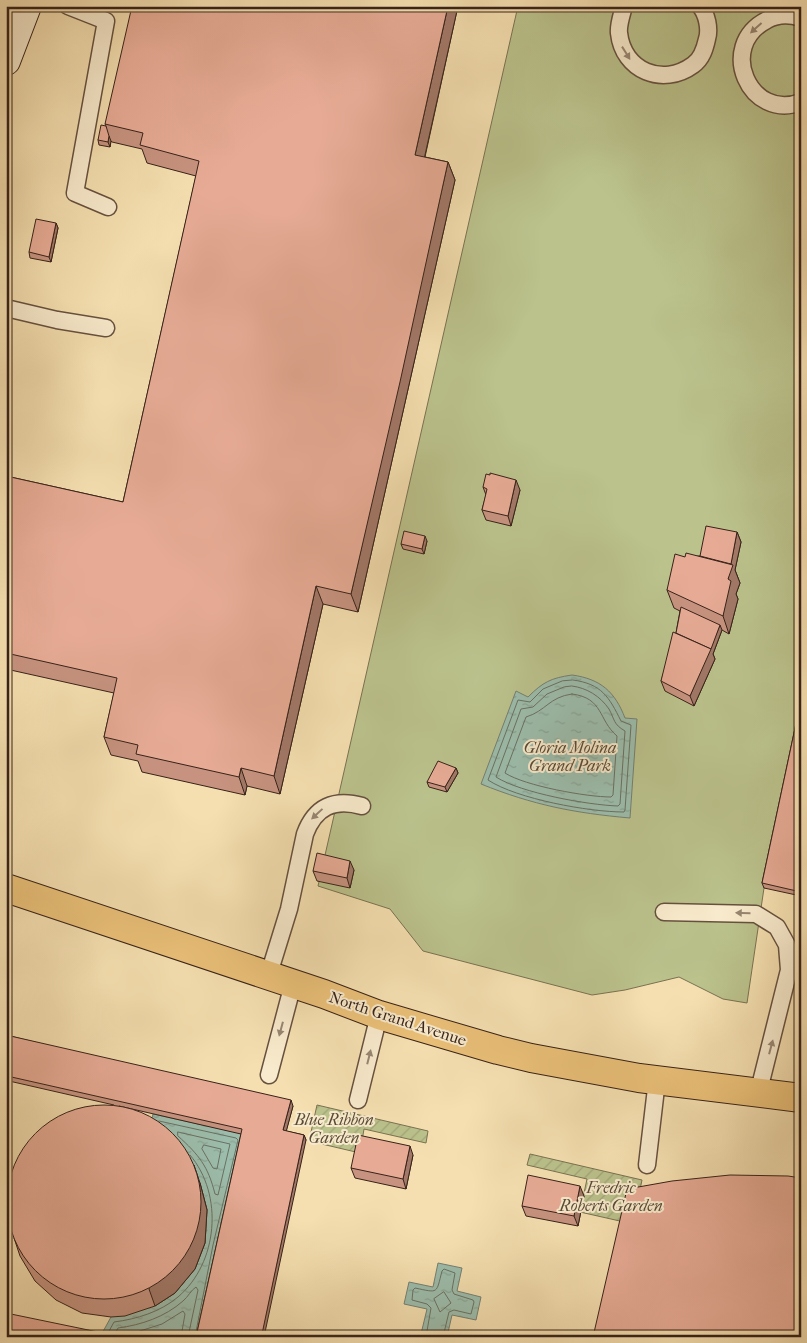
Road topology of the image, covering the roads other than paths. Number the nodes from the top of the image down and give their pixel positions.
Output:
1 (27, 6) edge
2 (68, 6) edge
3 (624, 6) edge
4 (700, 6) edge
5 (801, 18) edge
6 (6, 61) edge
7 (801, 102) edge
8 (108, 207) dead end
9 (6, 308) edge
10 (106, 328) dead end
11 (362, 806) dead end
12 (6, 888) edge
13 (664, 912) dead end
14 (281, 980) junction
15 (379, 1015) junction
16 (269, 1075) dead end
17 (657, 1080) junction
18 (758, 1094) junction
19 (801, 1098) edge
20 (358, 1100) dead end
21 (647, 1165) dead end

1 - 6 main road
2 - 8 lane
3 -> 4 lane
5 -> 7 lane
9 - 10 lane
11 -> 14 lane
12 - 14 main road, North Grand Avenue
18 -> 13 lane
14 - 15 main road, North Grand Avenue
14 -> 16 lane
15 - 17 main road, North Grand Avenue
20 -> 15 lane
17 - 18 main road, North Grand Avenue
17 - 21 lane
18 - 19 main road, North Grand Avenue

